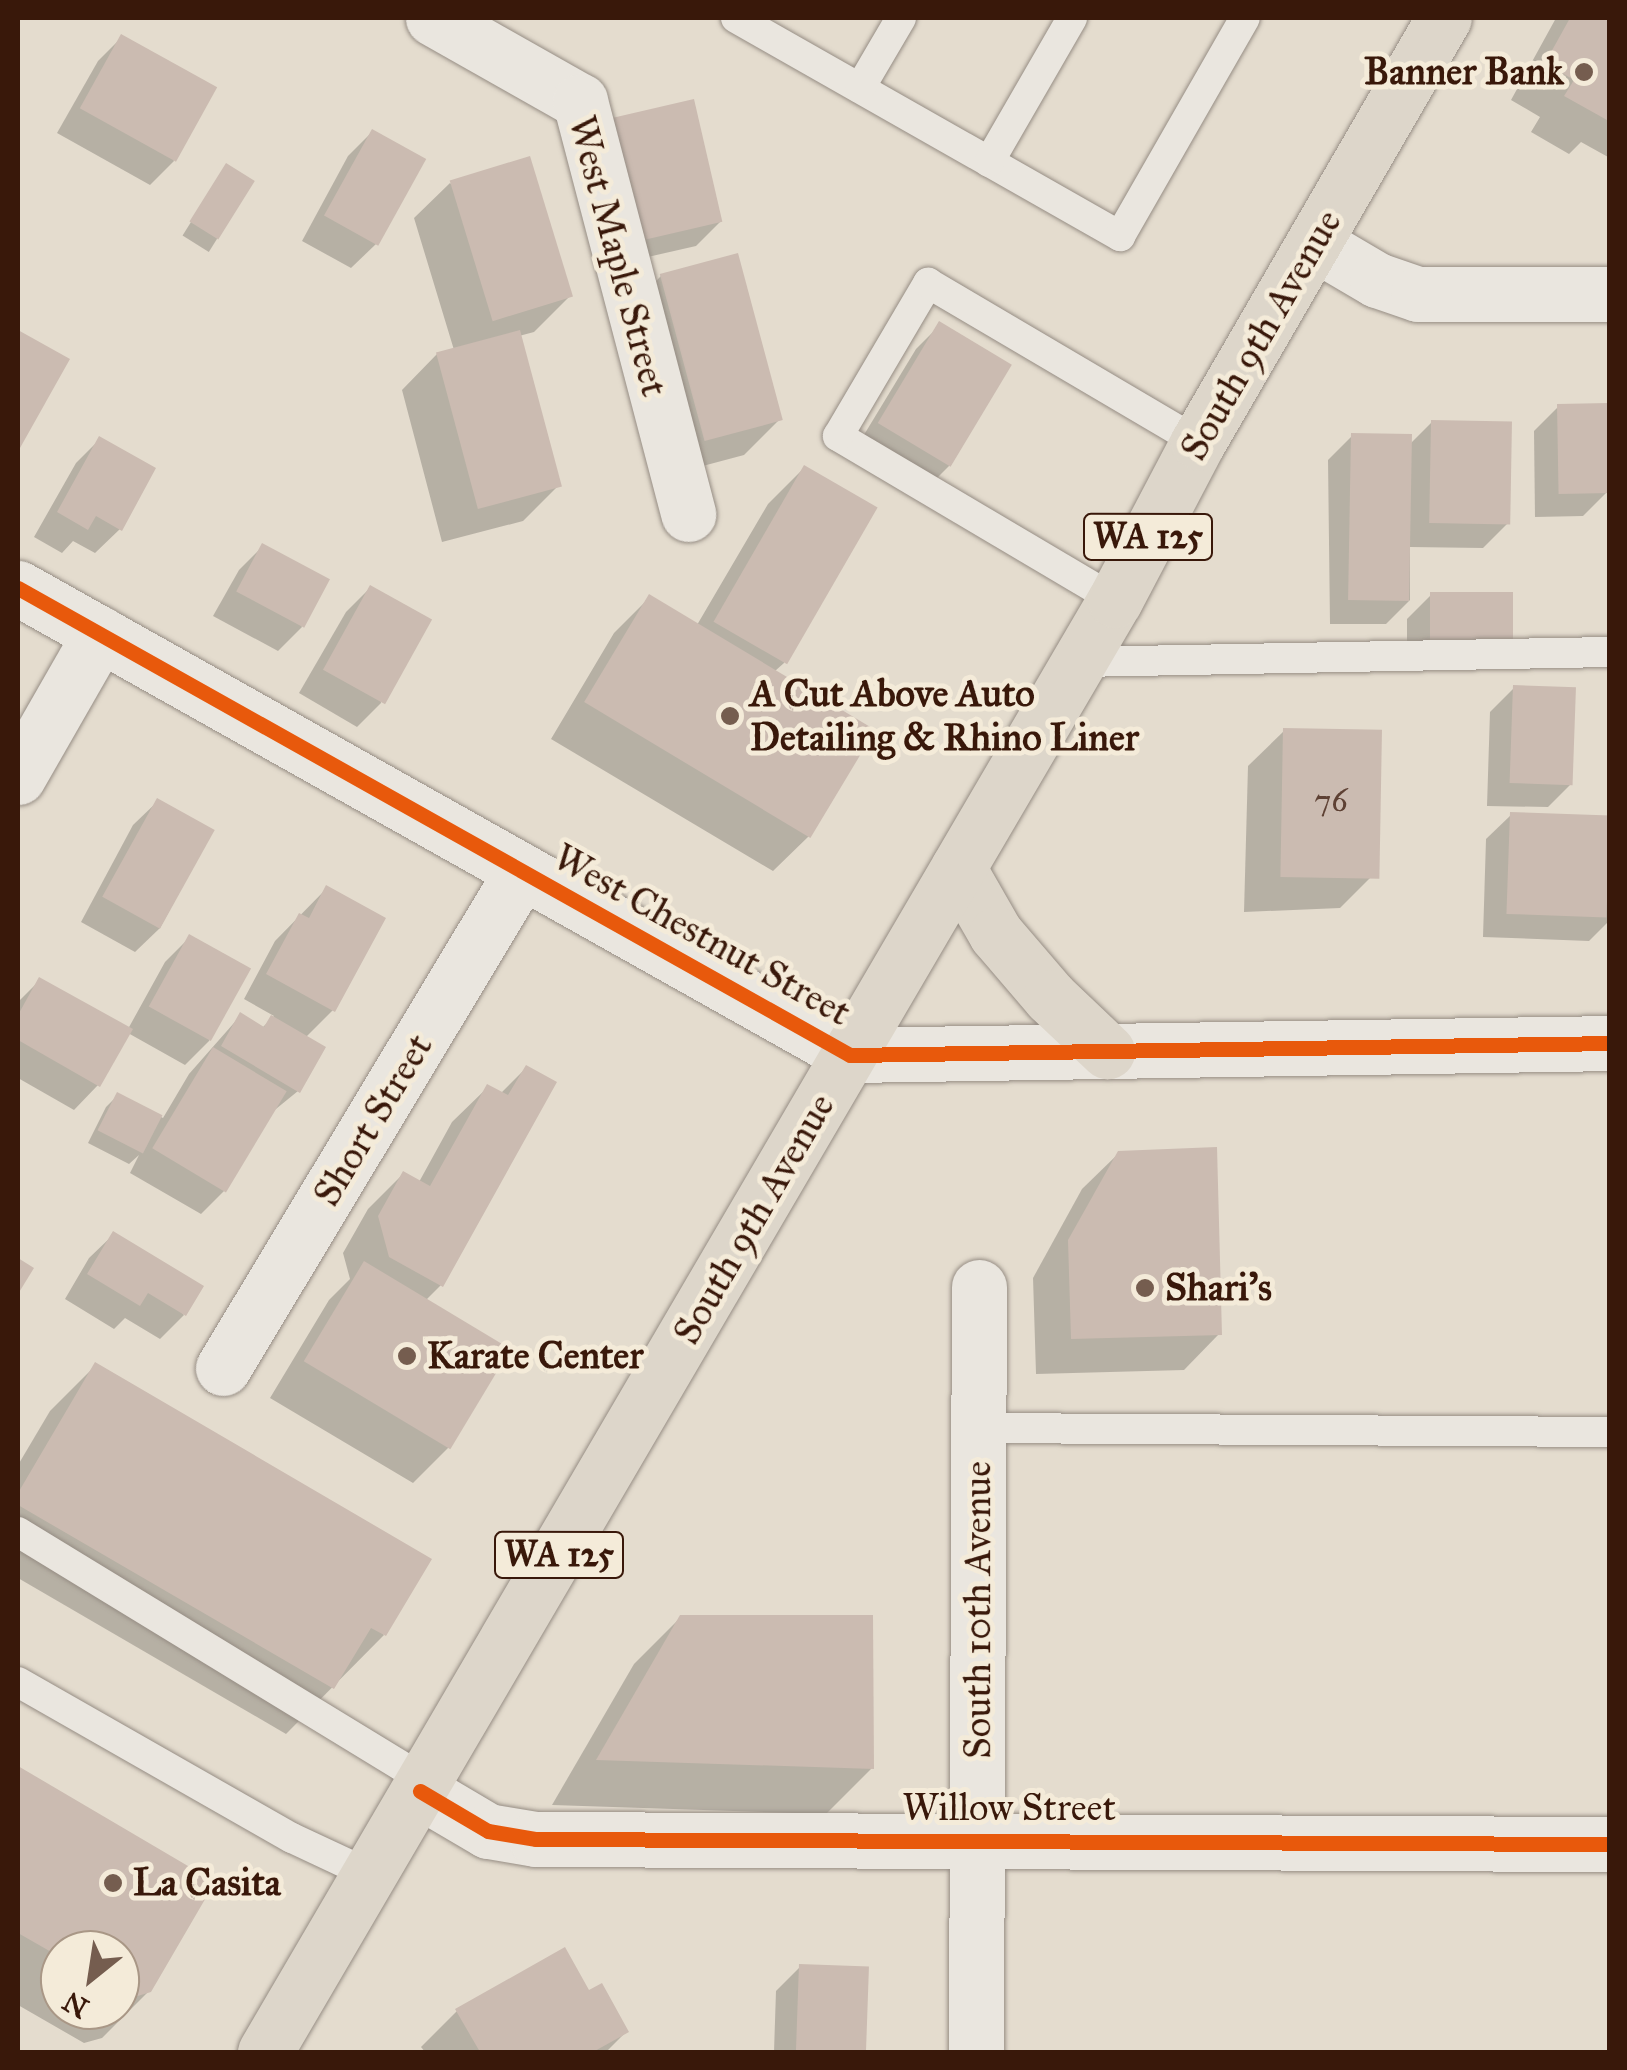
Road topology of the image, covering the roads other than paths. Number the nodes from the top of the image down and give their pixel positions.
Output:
1 (432, 18) edge
2 (736, 18) edge
3 (901, 18) edge
4 (1072, 18) edge
5 (1244, 18) edge
6 (1439, 19) edge
7 (860, 88) junction
8 (989, 162) junction
9 (1314, 243) junction
10 (1610, 294) edge
11 (1198, 442) junction
12 (688, 514) dead end
13 (18, 588) edge
14 (1115, 600) junction
15 (100, 634) junction
16 (1610, 652) edge
17 (1078, 662) junction
18 (18, 777) edge
19 (958, 868) junction
20 (522, 871) junction
21 (1610, 1044) edge
22 (1107, 1050) junction
23 (850, 1055) junction
24 (979, 1287) dead end
25 (223, 1368) dead end
26 (979, 1428) junction
27 (1610, 1432) edge
28 (18, 1532) edge
29 (18, 1682) edge
30 (423, 1786) junction
31 (976, 1841) junction
32 (1610, 1844) edge
33 (371, 1876) junction
34 (265, 2052) edge
35 (976, 2052) edge

1 - 12 street, West Maple Street
2 - 7 lane
3 - 7 lane
4 - 8 lane
5 - 8 lane
6 - 9 main road, South 9th Avenue / WA 125
7 - 8 lane
9 - 10 street
9 - 11 main road, South 9th Avenue / WA 125
11 - 14 main road, South 9th Avenue / WA 125
11 - 14 lane
13 - 15 street, West Chestnut Street
14 - 17 main road, South 9th Avenue / WA 125
15 - 18 street
15 - 20 street, West Chestnut Street
16 - 17 lane
17 - 19 main road, South 9th Avenue / WA 125
19 - 22 main road
19 - 23 main road, South 9th Avenue / WA 125
20 - 23 street, West Chestnut Street
20 - 25 street, Short Street
21 - 22 street, West Chestnut Street
22 - 23 street, West Chestnut Street
23 - 30 main road, South 9th Avenue / WA 125
24 - 26 street, South 10th Avenue
26 - 27 lane
26 - 31 street, South 10th Avenue
28 - 30 lane
29 - 33 lane
30 - 31 street, Willow Street
30 - 33 main road, South 9th Avenue / WA 125
31 - 32 street, Willow Street
31 - 35 street, South 10th Avenue
33 - 34 main road, South 9th Avenue / WA 125

